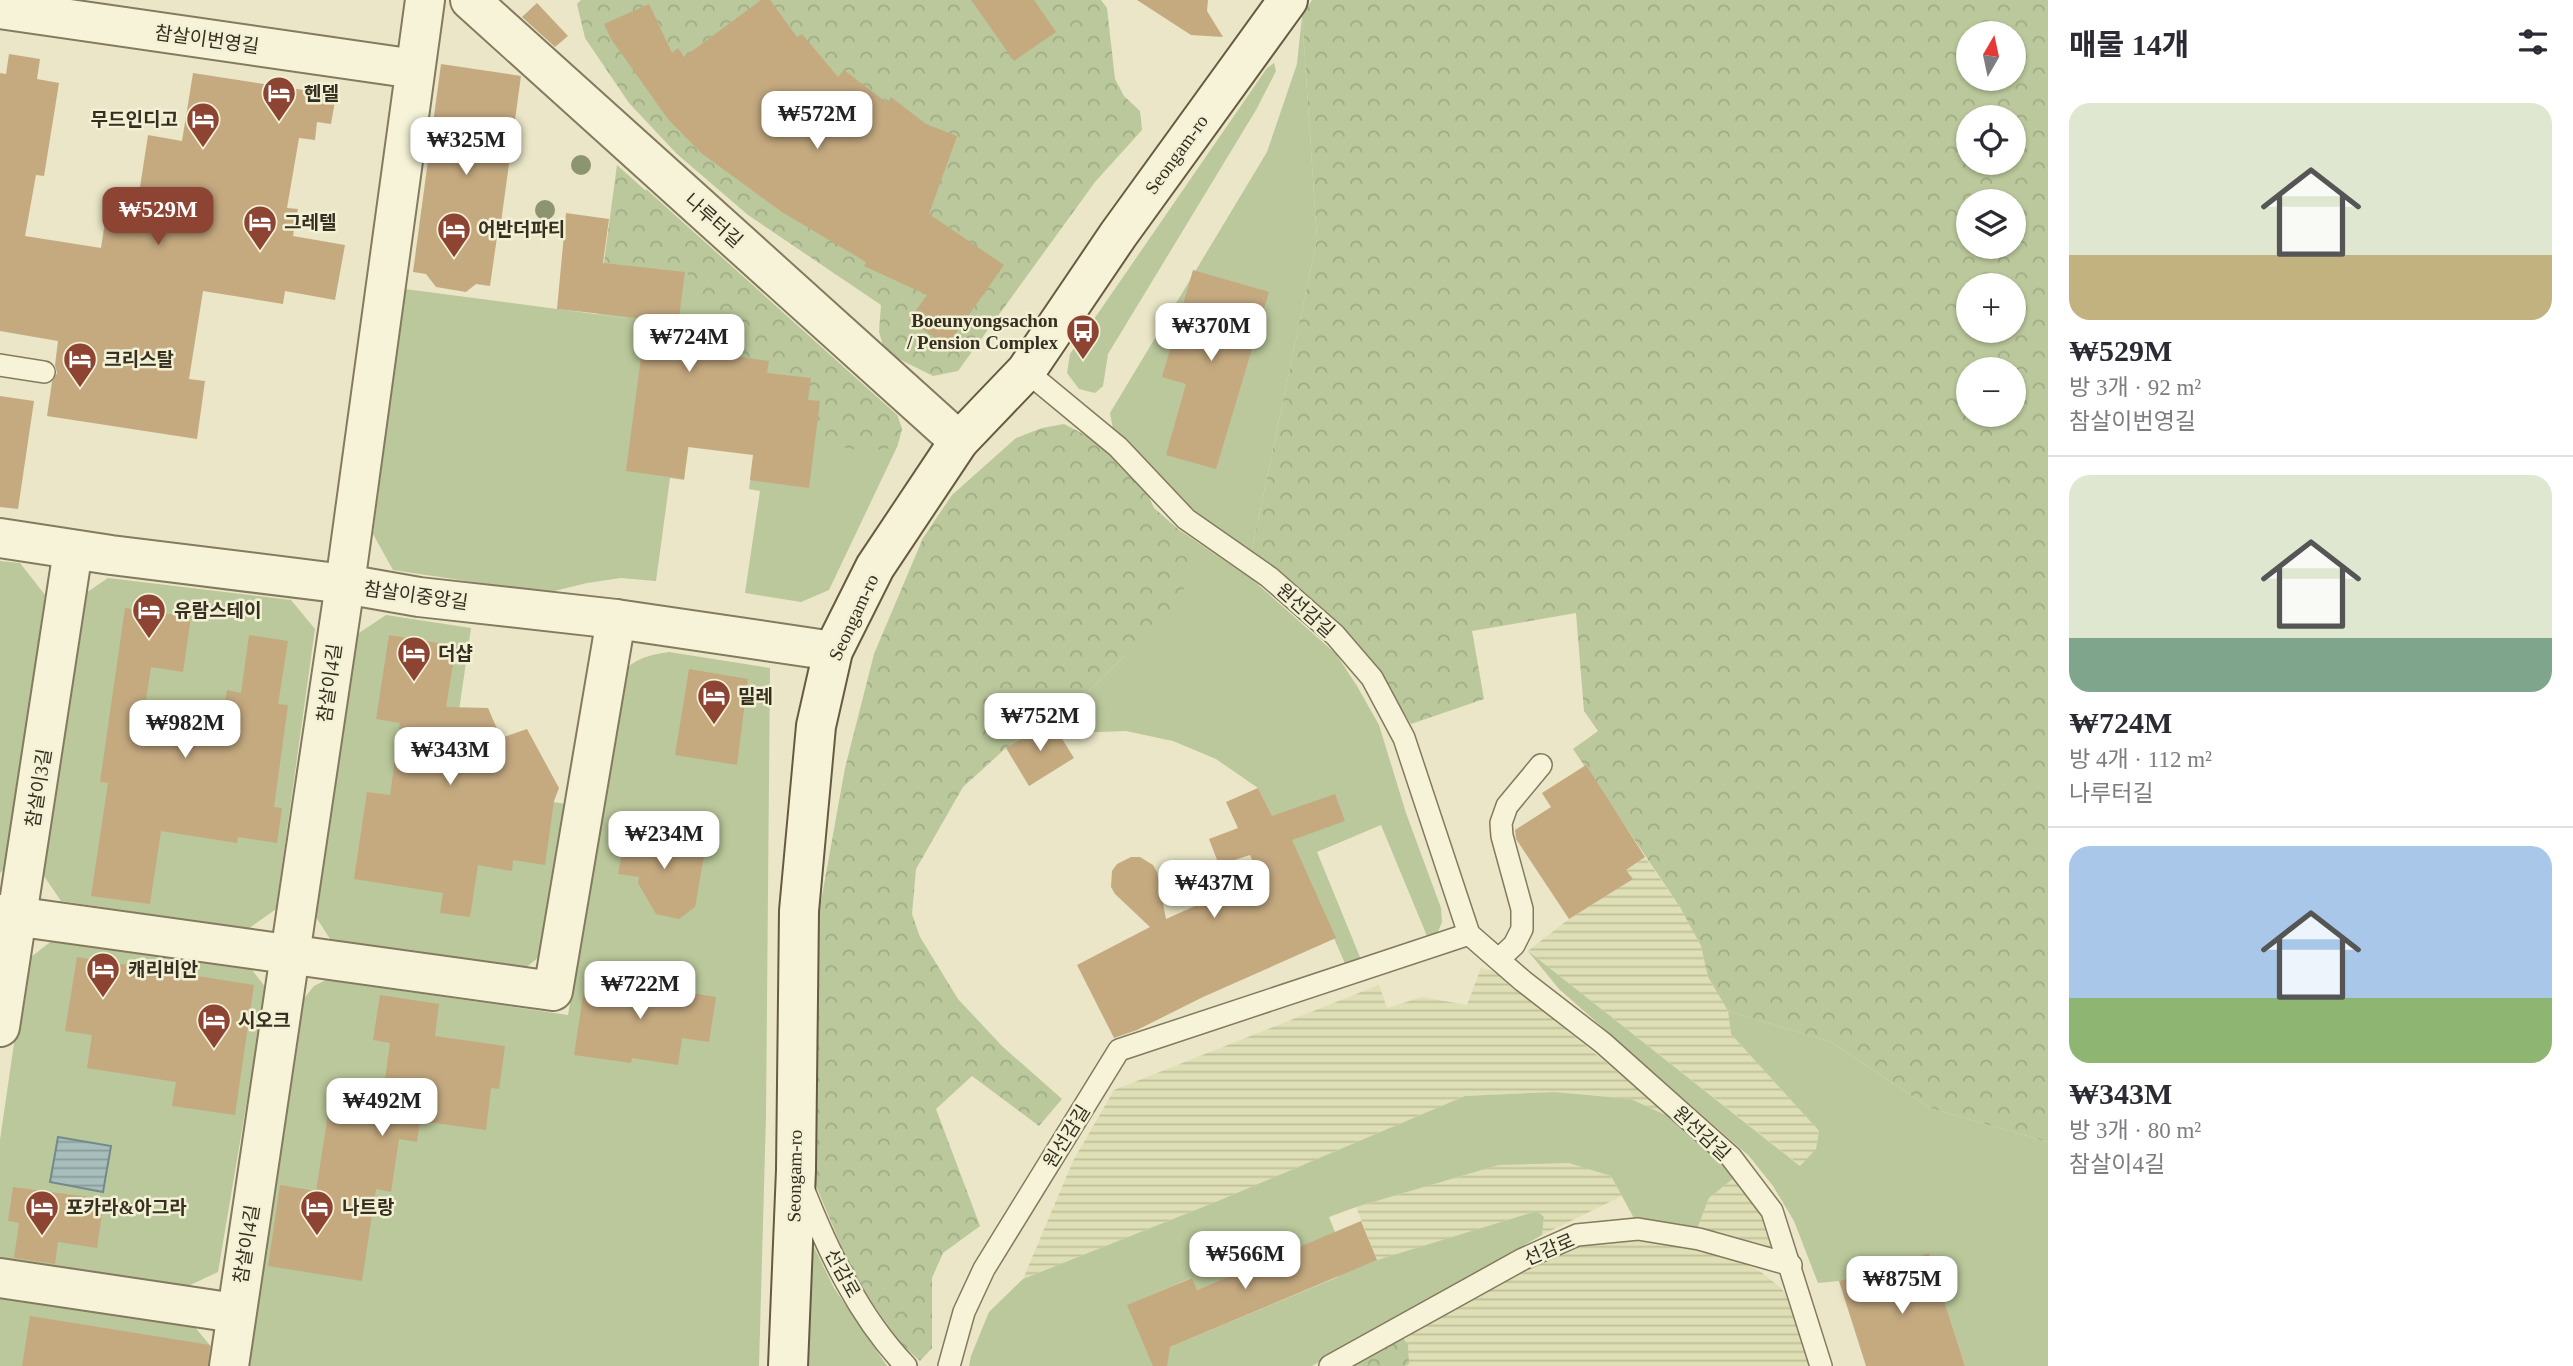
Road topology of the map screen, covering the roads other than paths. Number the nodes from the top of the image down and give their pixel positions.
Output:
1 (425, 0) edge
2 (1288, 0) edge
3 (475, 1) edge
4 (0, 9) edge
5 (415, 69) junction
6 (0, 365) edge
7 (1026, 371) junction
8 (44, 372) dead end
9 (958, 441) junction
10 (0, 538) edge
11 (73, 550) junction
12 (345, 584) junction
13 (616, 619) junction
14 (832, 651) junction
15 (1541, 765) dead end
16 (9, 915) edge
17 (1469, 934) junction
18 (289, 955) junction
19 (1499, 959) junction
20 (0, 1027) edge
21 (796, 1170) junction
22 (1791, 1265) junction
23 (0, 1278) edge
24 (235, 1313) junction
25 (229, 1366) edge
26 (788, 1366) edge
27 (906, 1366) edge
28 (949, 1366) edge
29 (1330, 1366) edge
30 (1821, 1366) edge

1 - 5 street, 참살이4길
2 - 7 street, Seongam-ro
3 - 9 street, 나루터길
4 - 5 street, 참살이번영길
5 - 12 street, 참살이4길
6 - 8 lane
7 - 9 street, Seongam-ro
7 - 17 lane, 원선감길
9 - 14 street, Seongam-ro
10 - 11 street, 참살이중앙길
11 - 12 street, 참살이중앙길
11 - 16 street, 참살이3길
12 - 13 street, 참살이중앙길
12 - 18 street, 참살이4길
13 - 14 street, 참살이중앙길
13 - 18 street
14 - 21 street, Seongam-ro
15 - 19 lane
16 - 18 street
16 - 20 street, 참살이3길
17 - 19 lane, 원선감길
17 - 28 lane, 원선감길
18 - 24 street, 참살이4길
19 - 22 lane, 원선감길
21 - 26 street, Seongam-ro
21 - 27 lane, 선감로
22 - 29 lane, 선감로
22 - 30 lane, 원선감길
23 - 24 street
24 - 25 street, 참살이4길

